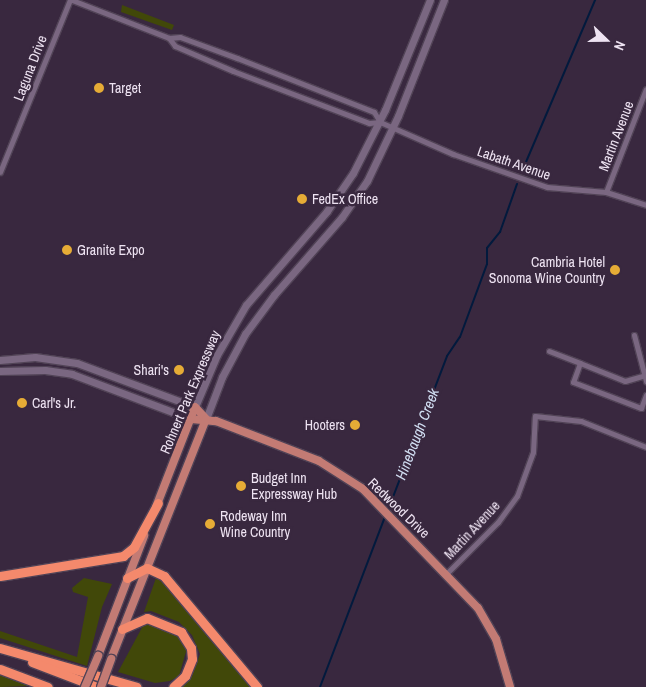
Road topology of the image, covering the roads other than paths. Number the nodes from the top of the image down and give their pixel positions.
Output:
1 (71, 0) edge
2 (430, 0) edge
3 (444, 0) edge
4 (169, 38) junction
5 (646, 88) edge
6 (380, 122) junction
7 (393, 128) junction
8 (0, 172) edge
9 (606, 192) junction
10 (646, 206) edge
11 (284, 260) junction
12 (295, 270) junction
13 (634, 335) dead end
14 (548, 351) dead end
15 (0, 360) edge
16 (580, 363) junction
17 (0, 371) edge
18 (646, 377) edge
19 (646, 395) edge
20 (195, 407) junction
21 (191, 419) junction
22 (206, 419) junction
23 (646, 447) edge
24 (158, 503) junction
25 (147, 568) junction
26 (447, 573) junction
27 (0, 576) edge
28 (127, 578) junction
29 (122, 629) junction
30 (0, 649) edge
31 (0, 669) edge
32 (48, 687) edge
33 (85, 687) edge
34 (97, 687) edge
35 (101, 687) edge
36 (137, 687) edge
37 (173, 687) edge
38 (257, 687) edge
39 (510, 687) edge

1 - 4 street, Labath Avenue
1 - 8 street, Laguna Drive
2 - 6 main road, Rohnert Park Expressway
3 - 7 main road, Rohnert Park Expressway
4 - 6 street, Labath Avenue
4 - 6 street, Labath Avenue
5 - 9 street, Martin Avenue
6 - 7 street, Labath Avenue
6 - 11 main road, Rohnert Park Expressway
7 - 9 street, Labath Avenue
7 - 12 main road, Rohnert Park Expressway
9 - 10 street, Labath Avenue
11 - 12 main road
11 - 20 main road, Rohnert Park Expressway
12 - 22 main road, Rohnert Park Expressway
13 - 18 street
14 - 16 street
15 - 20 main road, Redwood Drive
16 - 18 street
16 - 19 street
17 - 21 main road, Redwood Drive
20 - 21 main road, Rohnert Park Expressway
20 - 22 main road, Redwood Drive
21 - 22 main road, Redwood Drive
21 - 24 main road, Rohnert Park Expressway
22 - 25 main road, Rohnert Park Expressway
22 - 26 main road, Redwood Drive
23 - 26 street, Martin Avenue
24 - 27 highway
24 - 28 main road, Rohnert Park Expressway
25 - 28 highway
25 - 29 main road, Rohnert Park Expressway
25 - 38 highway
26 - 39 main road, Redwood Drive
28 - 33 main road, Rohnert Park Expressway, bridge
29 - 35 main road, Rohnert Park Expressway, bridge
29 - 37 highway
30 - 34 highway
30 - 36 highway
31 - 32 highway

